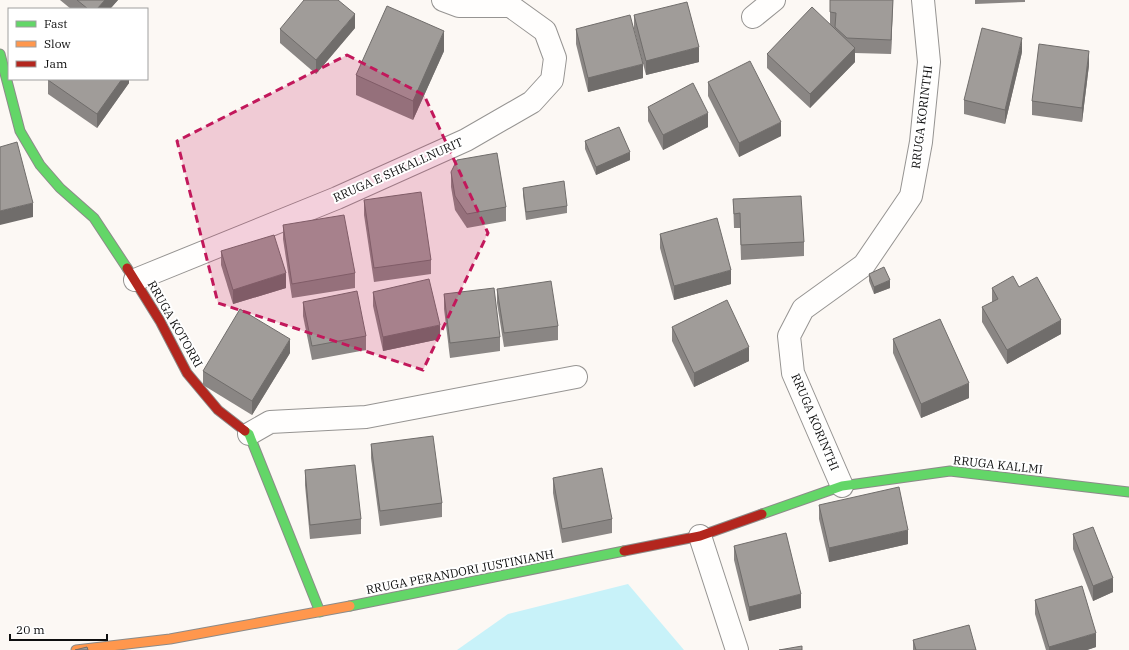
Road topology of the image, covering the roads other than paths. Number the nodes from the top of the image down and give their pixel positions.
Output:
1 (443, 0) edge
2 (774, 0) edge
3 (922, 0) edge
4 (506, 3) edge
5 (753, 17) dead end
6 (0, 54) edge
7 (135, 280) junction
8 (576, 377) dead end
9 (249, 434) junction
10 (842, 486) junction
11 (1129, 492) edge
12 (700, 536) junction
13 (320, 612) junction
14 (76, 650) edge
15 (737, 650) edge

1 - 4 street
2 - 5 street
3 - 10 street, RRUGA KORINTHI
4 - 7 street, RRUGA E SHKALLNURIT
6 - 7 street, RRUGA KOTORRI
7 - 9 street, RRUGA KOTORRI
8 - 9 street
9 - 13 street
10 - 11 street, RRUGA KALLMI
10 - 12 street, RRUGA PERANDORI JUSTINIANH
12 - 13 street, RRUGA PERANDORI JUSTINIANH
12 - 15 street
13 - 14 street, RRUGA PERANDORI JUSTINIANH

